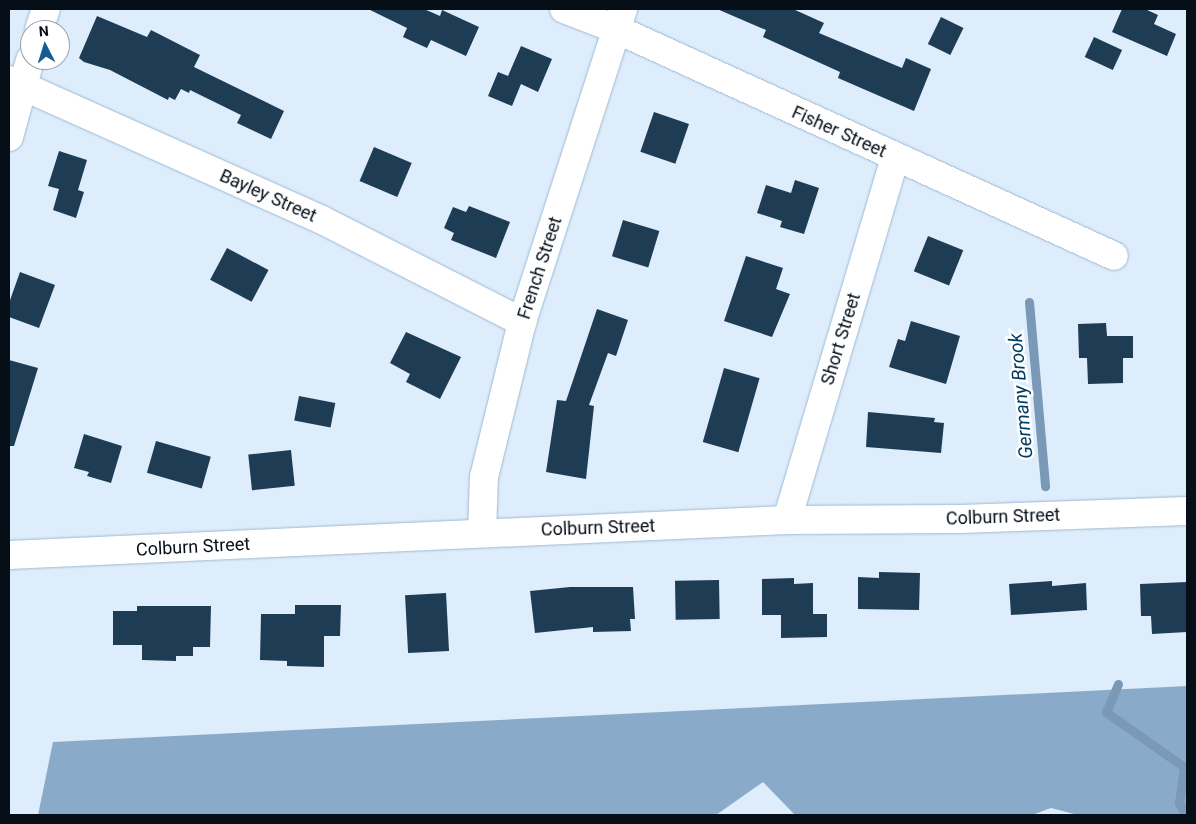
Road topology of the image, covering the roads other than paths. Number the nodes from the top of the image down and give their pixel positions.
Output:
1 (564, 9) edge
2 (620, 19) edge
3 (21, 75) edge
4 (9, 137) edge
5 (895, 157) junction
6 (1114, 256) dead end
7 (522, 322) junction
8 (1187, 511) edge
9 (787, 520) junction
10 (482, 533) junction
11 (9, 555) edge

1 - 2 street, Fisher Street
2 - 5 street, Fisher Street
2 - 7 street, French Street
3 - 4 street
3 - 7 street, Bayley Street
5 - 6 street, Fisher Street
5 - 9 street, Short Street
7 - 10 street, French Street
8 - 9 street, Colburn Street
9 - 10 street, Colburn Street
10 - 11 street, Colburn Street

